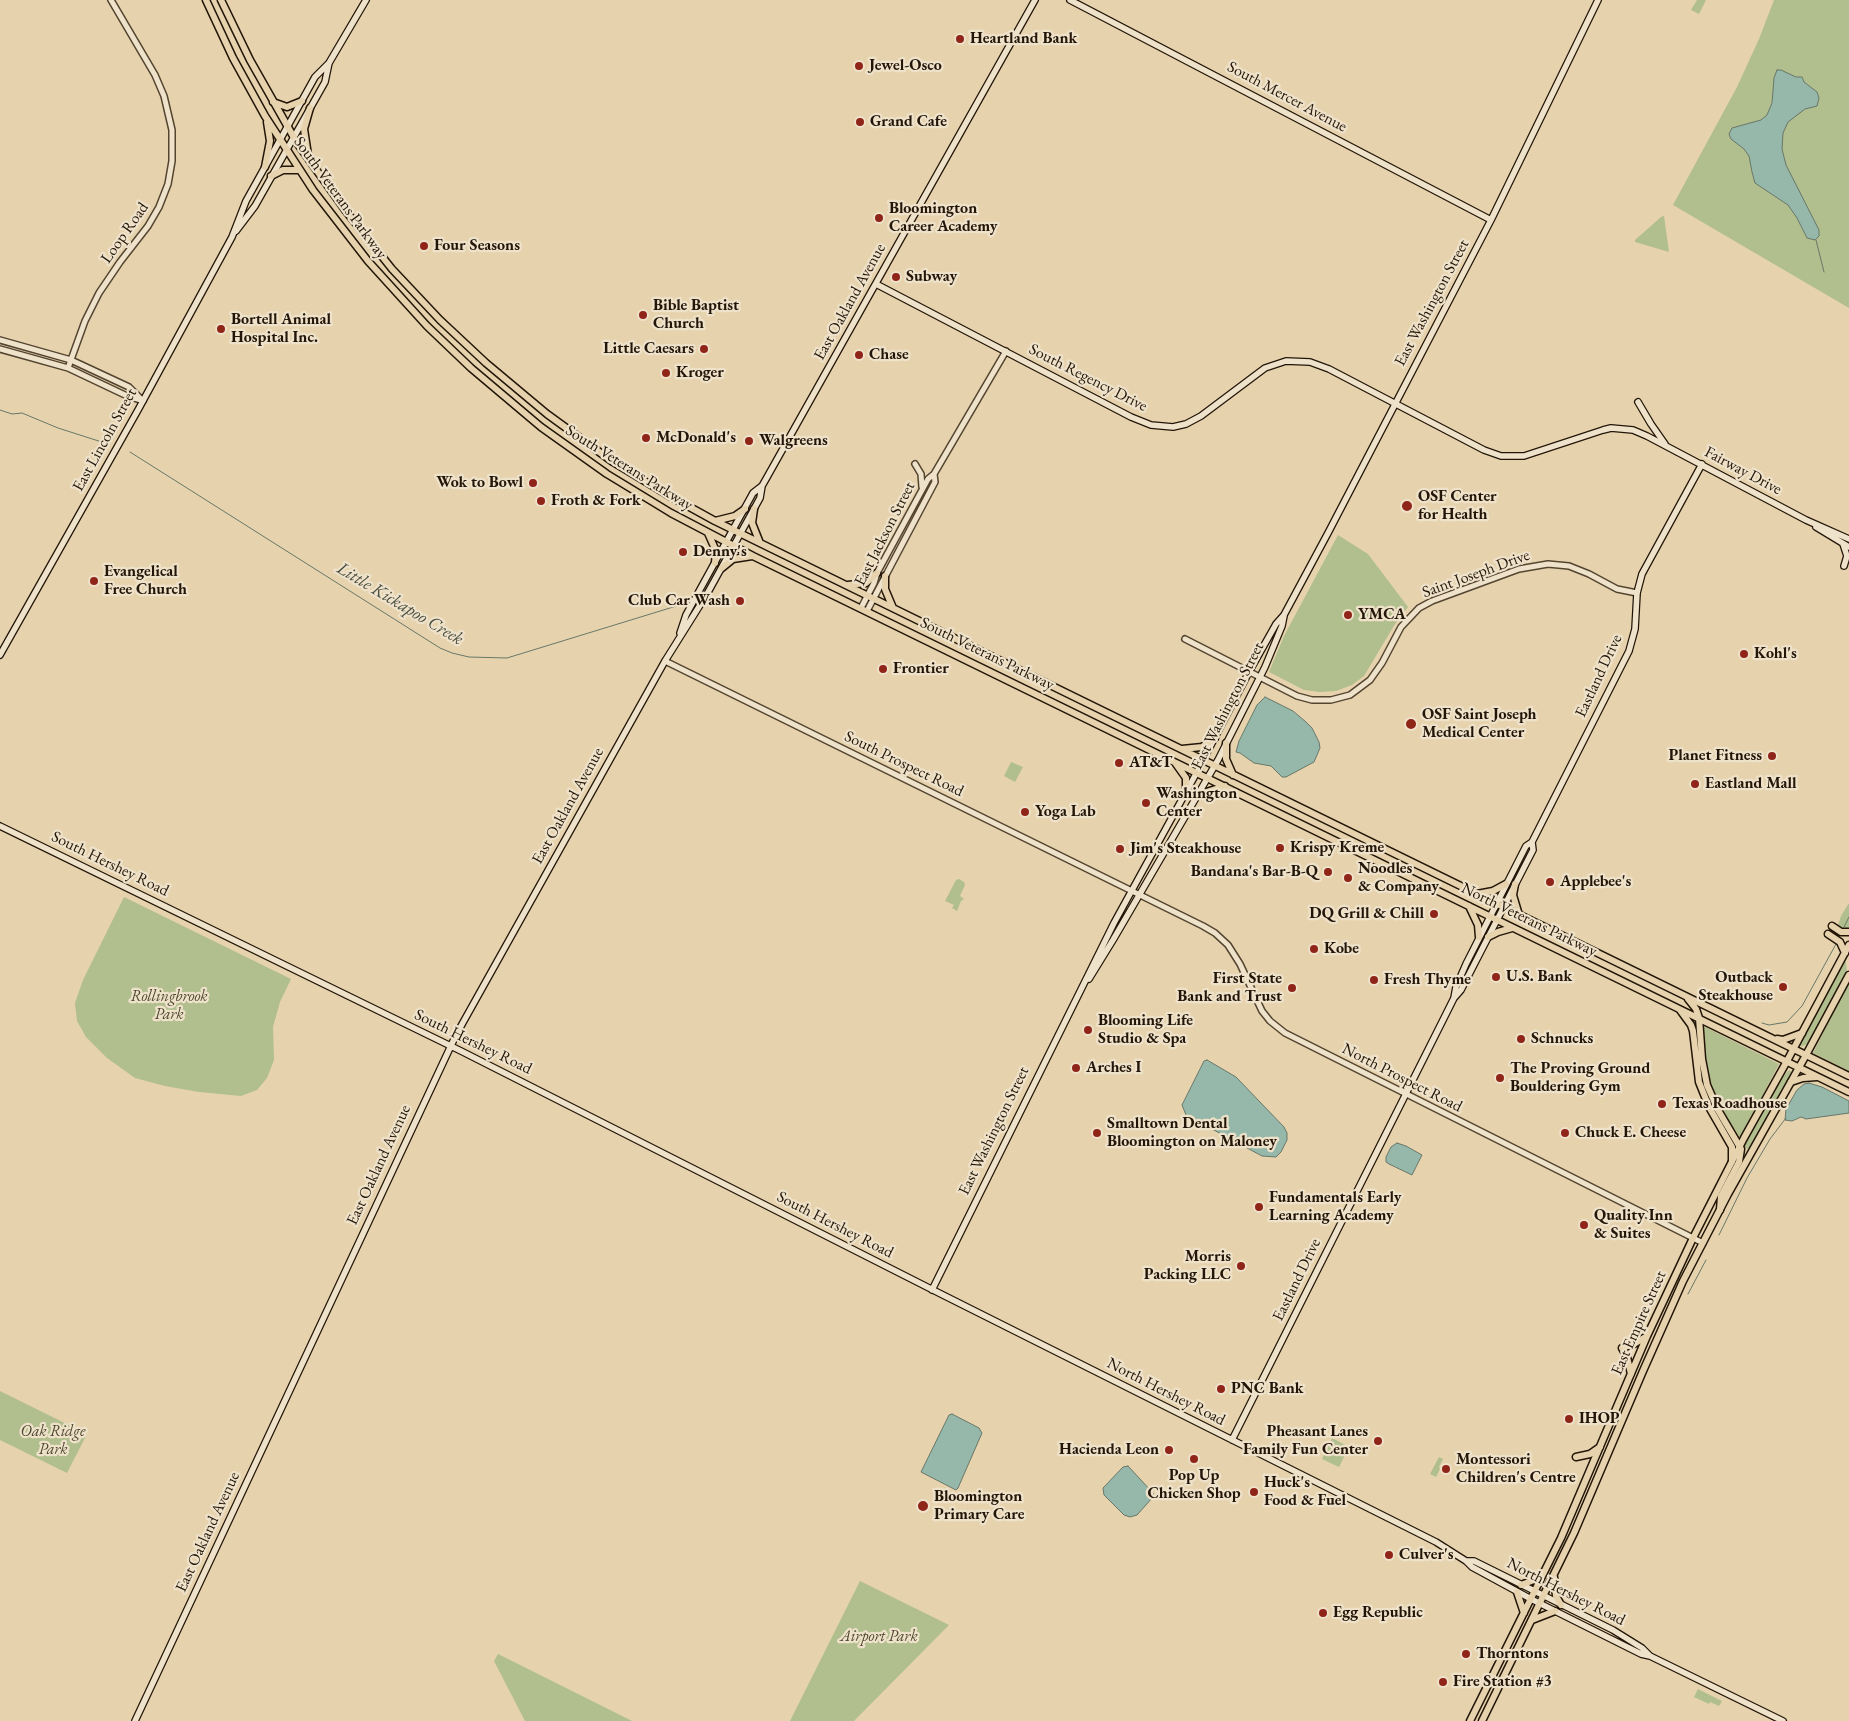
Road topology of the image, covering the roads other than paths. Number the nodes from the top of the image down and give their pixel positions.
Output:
1 (111, 0) edge
2 (206, 0) edge
3 (221, 0) edge
4 (366, 0) edge
5 (1035, 0) edge
6 (1070, 0) edge
7 (1598, 0) edge
8 (329, 63) junction
9 (273, 101) junction
10 (302, 101) junction
11 (310, 108) junction
12 (265, 116) junction
13 (288, 127) junction
14 (294, 136) junction
15 (281, 140) junction
16 (286, 149) junction
17 (308, 159) junction
18 (265, 167) junction
19 (300, 170) junction
20 (271, 176) junction
21 (1491, 220) junction
22 (232, 237) junction
23 (876, 284) junction
24 (0, 340) edge
25 (0, 349) edge
26 (1006, 351) junction
27 (72, 360) junction
28 (68, 368) junction
29 (143, 401) junction
30 (1638, 402) dead end
31 (1395, 404) junction
32 (1666, 446) junction
33 (915, 464) dead end
34 (1702, 464) junction
35 (934, 474) junction
36 (762, 486) junction
37 (922, 490) junction
38 (924, 503) junction
39 (745, 508) junction
40 (754, 510) junction
41 (910, 514) junction
42 (1806, 520) junction
43 (715, 521) junction
44 (734, 530) junction
45 (708, 533) junction
46 (740, 534) junction
47 (1849, 539) edge
48 (727, 542) junction
49 (760, 543) junction
50 (1846, 545) edge
51 (734, 546) junction
52 (754, 556) junction
53 (715, 563) junction
54 (1844, 566) dead end
55 (722, 568) junction
56 (878, 573) junction
57 (885, 576) junction
58 (846, 585) junction
59 (1637, 593) junction
60 (870, 597) junction
61 (893, 608) junction
62 (864, 610) junction
63 (1284, 615) junction
64 (679, 637) junction
65 (1185, 639) dead end
66 (0, 655) edge
67 (665, 661) junction
68 (1249, 672) junction
69 (1260, 677) junction
70 (1215, 738) junction
71 (1226, 743) junction
72 (1179, 748) junction
73 (1203, 760) junction
74 (1173, 761) junction
75 (1214, 766) junction
76 (1197, 772) junction
77 (1233, 775) junction
78 (1208, 777) junction
79 (1225, 786) junction
80 (1186, 792) junction
81 (1197, 794) junction
82 (0, 826) edge
83 (1532, 842) junction
84 (1506, 884) junction
85 (1515, 884) junction
86 (1132, 890) junction
87 (1140, 894) junction
88 (1476, 894) junction
89 (1496, 904) junction
90 (1468, 905) junction
91 (1504, 907) junction
92 (1519, 915) junction
93 (1490, 916) junction
94 (1497, 919) junction
95 (1832, 926) dead end
96 (1514, 928) junction
97 (1849, 932) edge
98 (1828, 934) dead end
99 (1479, 937) junction
100 (1488, 937) junction
101 (1849, 945) edge
102 (1845, 953) junction
103 (1849, 975) edge
104 (1083, 986) junction
105 (1686, 996) junction
106 (1454, 998) junction
107 (1677, 1008) junction
108 (1699, 1018) junction
109 (1802, 1033) junction
110 (1773, 1039) junction
111 (450, 1046) junction
112 (1794, 1049) junction
113 (1806, 1055) junction
114 (1787, 1061) junction
115 (1800, 1067) junction
116 (1849, 1076) edge
117 (1819, 1077) junction
118 (1791, 1082) junction
119 (1849, 1092) edge
120 (1406, 1094) junction
121 (1740, 1145) junction
122 (1732, 1161) junction
123 (1720, 1210) junction
124 (1693, 1238) junction
125 (1703, 1243) junction
126 (932, 1290) junction
127 (1647, 1336) junction
128 (1631, 1374) junction
129 (1232, 1440) junction
130 (1601, 1446) junction
131 (1576, 1457) dead end
132 (1466, 1561) junction
133 (1544, 1572) junction
134 (1554, 1577) junction
135 (1521, 1585) junction
136 (1517, 1592) junction
137 (1535, 1592) junction
138 (1544, 1596) junction
139 (1531, 1600) junction
140 (1540, 1604) junction
141 (1561, 1605) junction
142 (1554, 1611) junction
143 (1524, 1613) junction
144 (1532, 1620) junction
145 (1650, 1656) junction
146 (135, 1721) edge
147 (1470, 1721) edge
148 (1482, 1721) edge
149 (1783, 1721) edge

1 - 27 street, Loop Road
2 - 12 main road, South Veterans Parkway
3 - 9 main road, South Veterans Parkway
4 - 8 main road, East Lincoln Street
5 - 23 main road, East Oakland Avenue
6 - 21 main road, South Mercer Avenue
7 - 21 main road, East Washington Street
8 - 10 main road, East Lincoln Street
8 - 11 main road, East Lincoln Street
9 - 10 main road
9 - 13 main road, South Veterans Parkway
10 - 13 main road, East Lincoln Street
11 - 14 main road, East Lincoln Street
11 - 17 main road
12 - 15 main road, South Veterans Parkway
12 - 18 main road
13 - 14 main road, South Veterans Parkway
13 - 15 main road, East Lincoln Street
14 - 16 main road, East Lincoln Street
14 - 17 main road, South Veterans Parkway
15 - 16 main road, South Veterans Parkway
15 - 18 main road, East Lincoln Street
16 - 19 main road, South Veterans Parkway
16 - 20 main road, East Lincoln Street
17 - 43 main road, South Veterans Parkway
18 - 22 main road, East Lincoln Street
19 - 20 main road
19 - 45 main road, South Veterans Parkway
20 - 22 main road, East Lincoln Street
21 - 31 main road, East Washington Street
22 - 29 main road, East Lincoln Street
23 - 26 main road, South Regency Drive
23 - 36 main road, East Oakland Avenue
24 - 27 street
25 - 28 street
26 - 31 main road, South Regency Drive
26 - 35 street, East Jackson Street
27 - 28 street, Loop Road
27 - 29 street
28 - 29 street
29 - 66 main road, East Lincoln Street
30 - 32 main road
31 - 32 main road, South Regency Drive
31 - 63 main road, East Washington Street
32 - 34 main road, Fairway Drive
33 - 37 street
34 - 42 main road, Fairway Drive
34 - 59 main road, Eastland Drive
35 - 37 street, East Jackson Street
35 - 38 street, East Jackson Street
36 - 39 main road, East Oakland Avenue
36 - 40 main road, East Oakland Avenue
37 - 41 street, East Jackson Street
38 - 41 street
38 - 57 street, East Jackson Street
39 - 43 main road
39 - 44 main road, East Oakland Avenue
40 - 46 main road, East Oakland Avenue
40 - 49 main road
41 - 56 street, East Jackson Street
42 - 47 main road, Fairway Drive
42 - 50 main road, Fairway Drive
43 - 44 main road, South Veterans Parkway
44 - 46 main road, South Veterans Parkway
44 - 48 main road, East Oakland Avenue
45 - 48 main road, South Veterans Parkway
45 - 53 main road
46 - 49 main road, South Veterans Parkway
46 - 51 main road, East Oakland Avenue
48 - 51 main road, South Veterans Parkway
48 - 53 main road, East Oakland Avenue
49 - 58 main road, South Veterans Parkway
50 - 54 main road
51 - 52 main road, South Veterans Parkway
51 - 55 main road, East Oakland Avenue
52 - 55 main road
52 - 62 main road, South Veterans Parkway
53 - 64 main road, East Oakland Avenue
55 - 64 main road, East Oakland Avenue
56 - 58 main road
56 - 60 street, East Jackson Street
57 - 60 street, East Jackson Street
57 - 61 main road
58 - 60 main road, South Veterans Parkway
59 - 69 street, Saint Joseph Drive
59 - 83 main road, Eastland Drive
60 - 61 main road, South Veterans Parkway
60 - 62 street, East Jackson Street
61 - 72 main road, South Veterans Parkway
62 - 74 main road, South Veterans Parkway
63 - 68 main road, East Washington Street
63 - 69 main road, East Washington Street
64 - 67 main road, East Oakland Avenue
65 - 68 street, Saint Joseph Drive
67 - 86 street, South Prospect Road
67 - 111 main road, East Oakland Avenue
68 - 69 street, Saint Joseph Drive
68 - 70 main road, East Washington Street
69 - 71 main road, East Washington Street
70 - 72 main road
70 - 73 main road, East Washington Street
71 - 75 main road, East Washington Street
71 - 77 main road
72 - 73 main road, South Veterans Parkway
73 - 75 main road, South Veterans Parkway
73 - 76 main road, East Washington Street
74 - 76 main road, South Veterans Parkway
74 - 80 main road
75 - 77 main road, North Veterans Parkway
75 - 78 main road, East Washington Street
76 - 78 main road, North Veterans Parkway
76 - 80 main road, East Washington Street
77 - 88 main road, North Veterans Parkway
78 - 79 main road, North Veterans Parkway
78 - 81 main road, East Washington Street
79 - 81 main road
79 - 90 main road, North Veterans Parkway
80 - 86 main road, East Washington Street
81 - 87 main road, East Washington Street
82 - 111 main road, South Hershey Road
83 - 84 main road, Eastland Drive
83 - 85 main road, Eastland Drive
84 - 88 main road
84 - 89 main road, Eastland Drive
85 - 91 main road, Eastland Drive
85 - 92 main road
86 - 87 street, North Prospect Road
86 - 104 main road, East Washington Street
87 - 104 main road, East Washington Street
87 - 120 street, North Prospect Road
88 - 89 main road, North Veterans Parkway
89 - 91 main road, North Veterans Parkway
89 - 93 main road, Eastland Drive
90 - 93 main road, North Veterans Parkway
90 - 99 main road
91 - 92 main road, North Veterans Parkway
91 - 94 main road, Eastland Drive
92 - 105 main road, North Veterans Parkway
93 - 94 main road, North Veterans Parkway
93 - 99 main road, Eastland Drive
94 - 96 main road, North Veterans Parkway
94 - 100 main road, Eastland Drive
95 - 97 main road
96 - 100 main road
96 - 107 main road, North Veterans Parkway
98 - 102 main road
99 - 106 main road, Eastland Drive
100 - 106 main road, Eastland Drive
101 - 102 main road, East Empire Street
102 - 109 main road, East Empire Street
103 - 113 main road, East Empire Street
104 - 126 main road, East Washington Street
105 - 108 main road
105 - 110 main road, North Veterans Parkway
106 - 120 main road, Eastland Drive
107 - 108 main road, North Veterans Parkway
107 - 122 main road
108 - 114 main road, North Veterans Parkway
108 - 121 main road
109 - 110 main road
109 - 112 main road, East Empire Street
110 - 112 main road, North Veterans Parkway
111 - 126 main road, South Hershey Road
111 - 146 main road, East Oakland Avenue
112 - 113 main road, North Veterans Parkway
112 - 114 main road, East Empire Street
113 - 115 main road, East Empire Street
113 - 116 main road, North Veterans Parkway
114 - 115 main road, North Veterans Parkway
114 - 121 main road, East Empire Street
115 - 117 main road, North Veterans Parkway
115 - 118 main road, East Empire Street
117 - 118 main road
117 - 119 main road, North Veterans Parkway
118 - 123 main road, East Empire Street
120 - 124 street, North Prospect Road
120 - 129 main road, Eastland Drive
121 - 122 main road, East Empire Street
121 - 123 main road
122 - 124 main road, East Empire Street
123 - 125 main road, East Empire Street
124 - 125 street, North Prospect Road
124 - 127 main road, East Empire Street
125 - 134 main road, East Empire Street
126 - 129 main road, North Hershey Road
127 - 128 main road, East Empire Street
127 - 128 main road
128 - 130 main road, East Empire Street
129 - 132 main road, North Hershey Road
130 - 131 main road
130 - 133 main road, East Empire Street
132 - 135 main road, North Hershey Road
132 - 136 main road, North Hershey Road
133 - 135 main road
133 - 137 main road, East Empire Street
134 - 138 main road, East Empire Street
134 - 141 main road
135 - 137 main road, North Hershey Road
136 - 139 main road, North Hershey Road
136 - 143 main road
137 - 138 main road, North Hershey Road
137 - 139 main road, East Empire Street
138 - 140 main road, East Empire Street
138 - 141 main road, North Hershey Road
139 - 140 main road, North Hershey Road
139 - 143 main road, East Empire Street
140 - 142 main road, North Hershey Road
140 - 144 main road, East Empire Street
141 - 145 main road, North Hershey Road
142 - 144 main road
142 - 145 main road, North Hershey Road
143 - 147 main road, East Empire Street
144 - 148 main road, East Empire Street
145 - 149 main road, North Hershey Road

